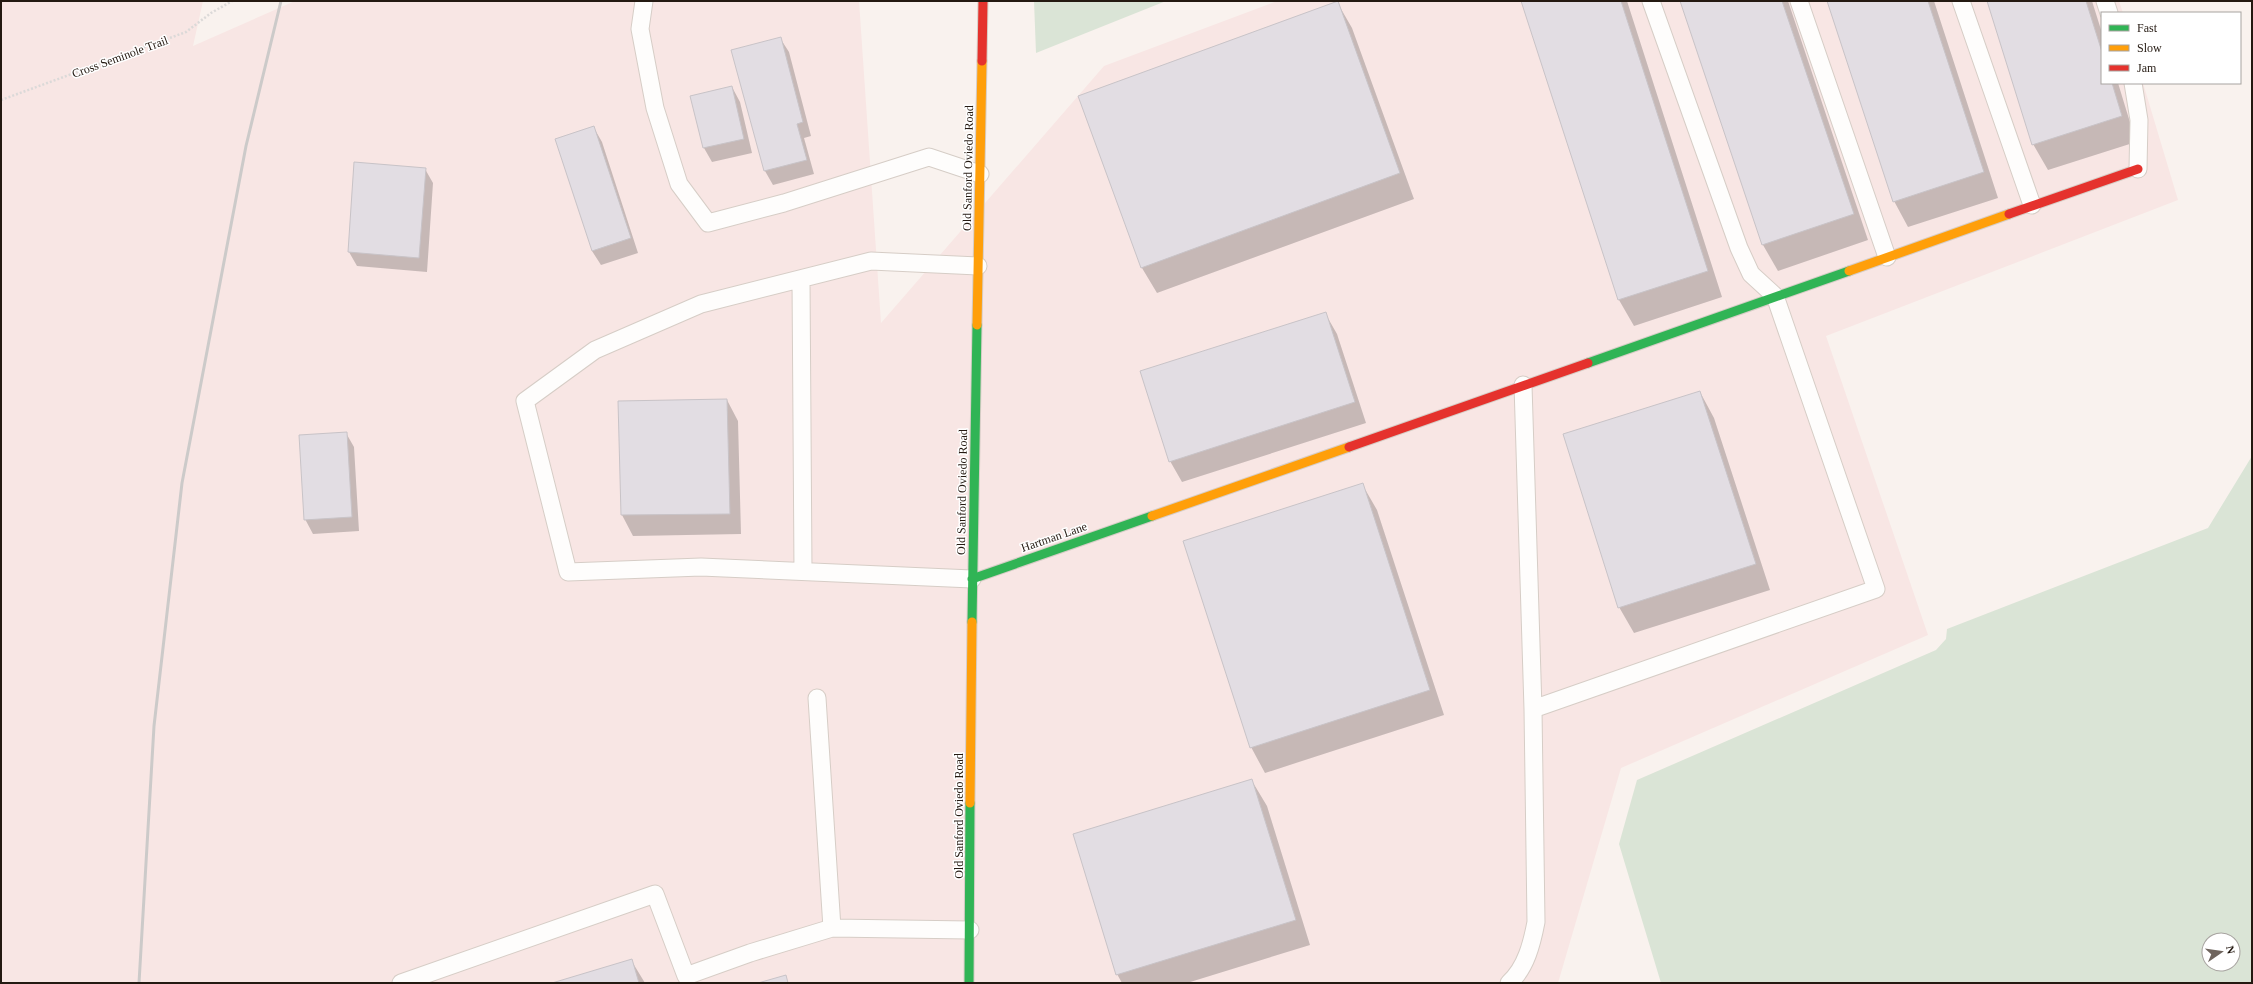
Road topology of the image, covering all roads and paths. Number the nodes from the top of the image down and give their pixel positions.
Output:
1 (232, 1) edge
2 (644, 1) edge
3 (983, 1) edge
4 (1651, 1) edge
5 (1799, 1) edge
6 (1961, 1) edge
7 (2105, 1) edge
8 (2109, 12) edge
9 (2133, 84) edge
10 (1, 100) edge
11 (2138, 169) joint
12 (980, 174) junction
13 (2032, 205) junction
14 (1887, 257) junction
15 (978, 266) junction
16 (801, 279) junction
17 (1775, 296) junction
18 (1523, 385) junction
19 (803, 572) junction
20 (972, 579) junction
21 (818, 698) dead end
22 (1533, 709) junction
23 (832, 928) junction
24 (970, 930) junction
25 (401, 983) edge
26 (969, 983) edge
27 (1509, 983) edge

1 - 10 path, Cross Seminole Trail
2 - 12 lane
3 - 12 street, Old Sanford Oviedo Road
4 - 17 lane
5 - 14 lane
6 - 13 lane
7 - 8 lane
9 - 11 lane
11 - 13 street, Hartman Lane
12 - 15 street, Old Sanford Oviedo Road
13 - 14 street, Hartman Lane
14 - 17 street, Hartman Lane
15 - 16 lane
15 - 20 street, Old Sanford Oviedo Road
16 - 19 lane
16 - 19 lane
17 - 18 street, Hartman Lane
17 - 22 lane
18 - 20 street, Hartman Lane
18 - 22 lane
19 - 20 lane
20 - 24 street, Old Sanford Oviedo Road
21 - 23 lane
22 - 27 lane
23 - 24 lane
23 - 25 lane
24 - 26 street, Old Sanford Oviedo Road

